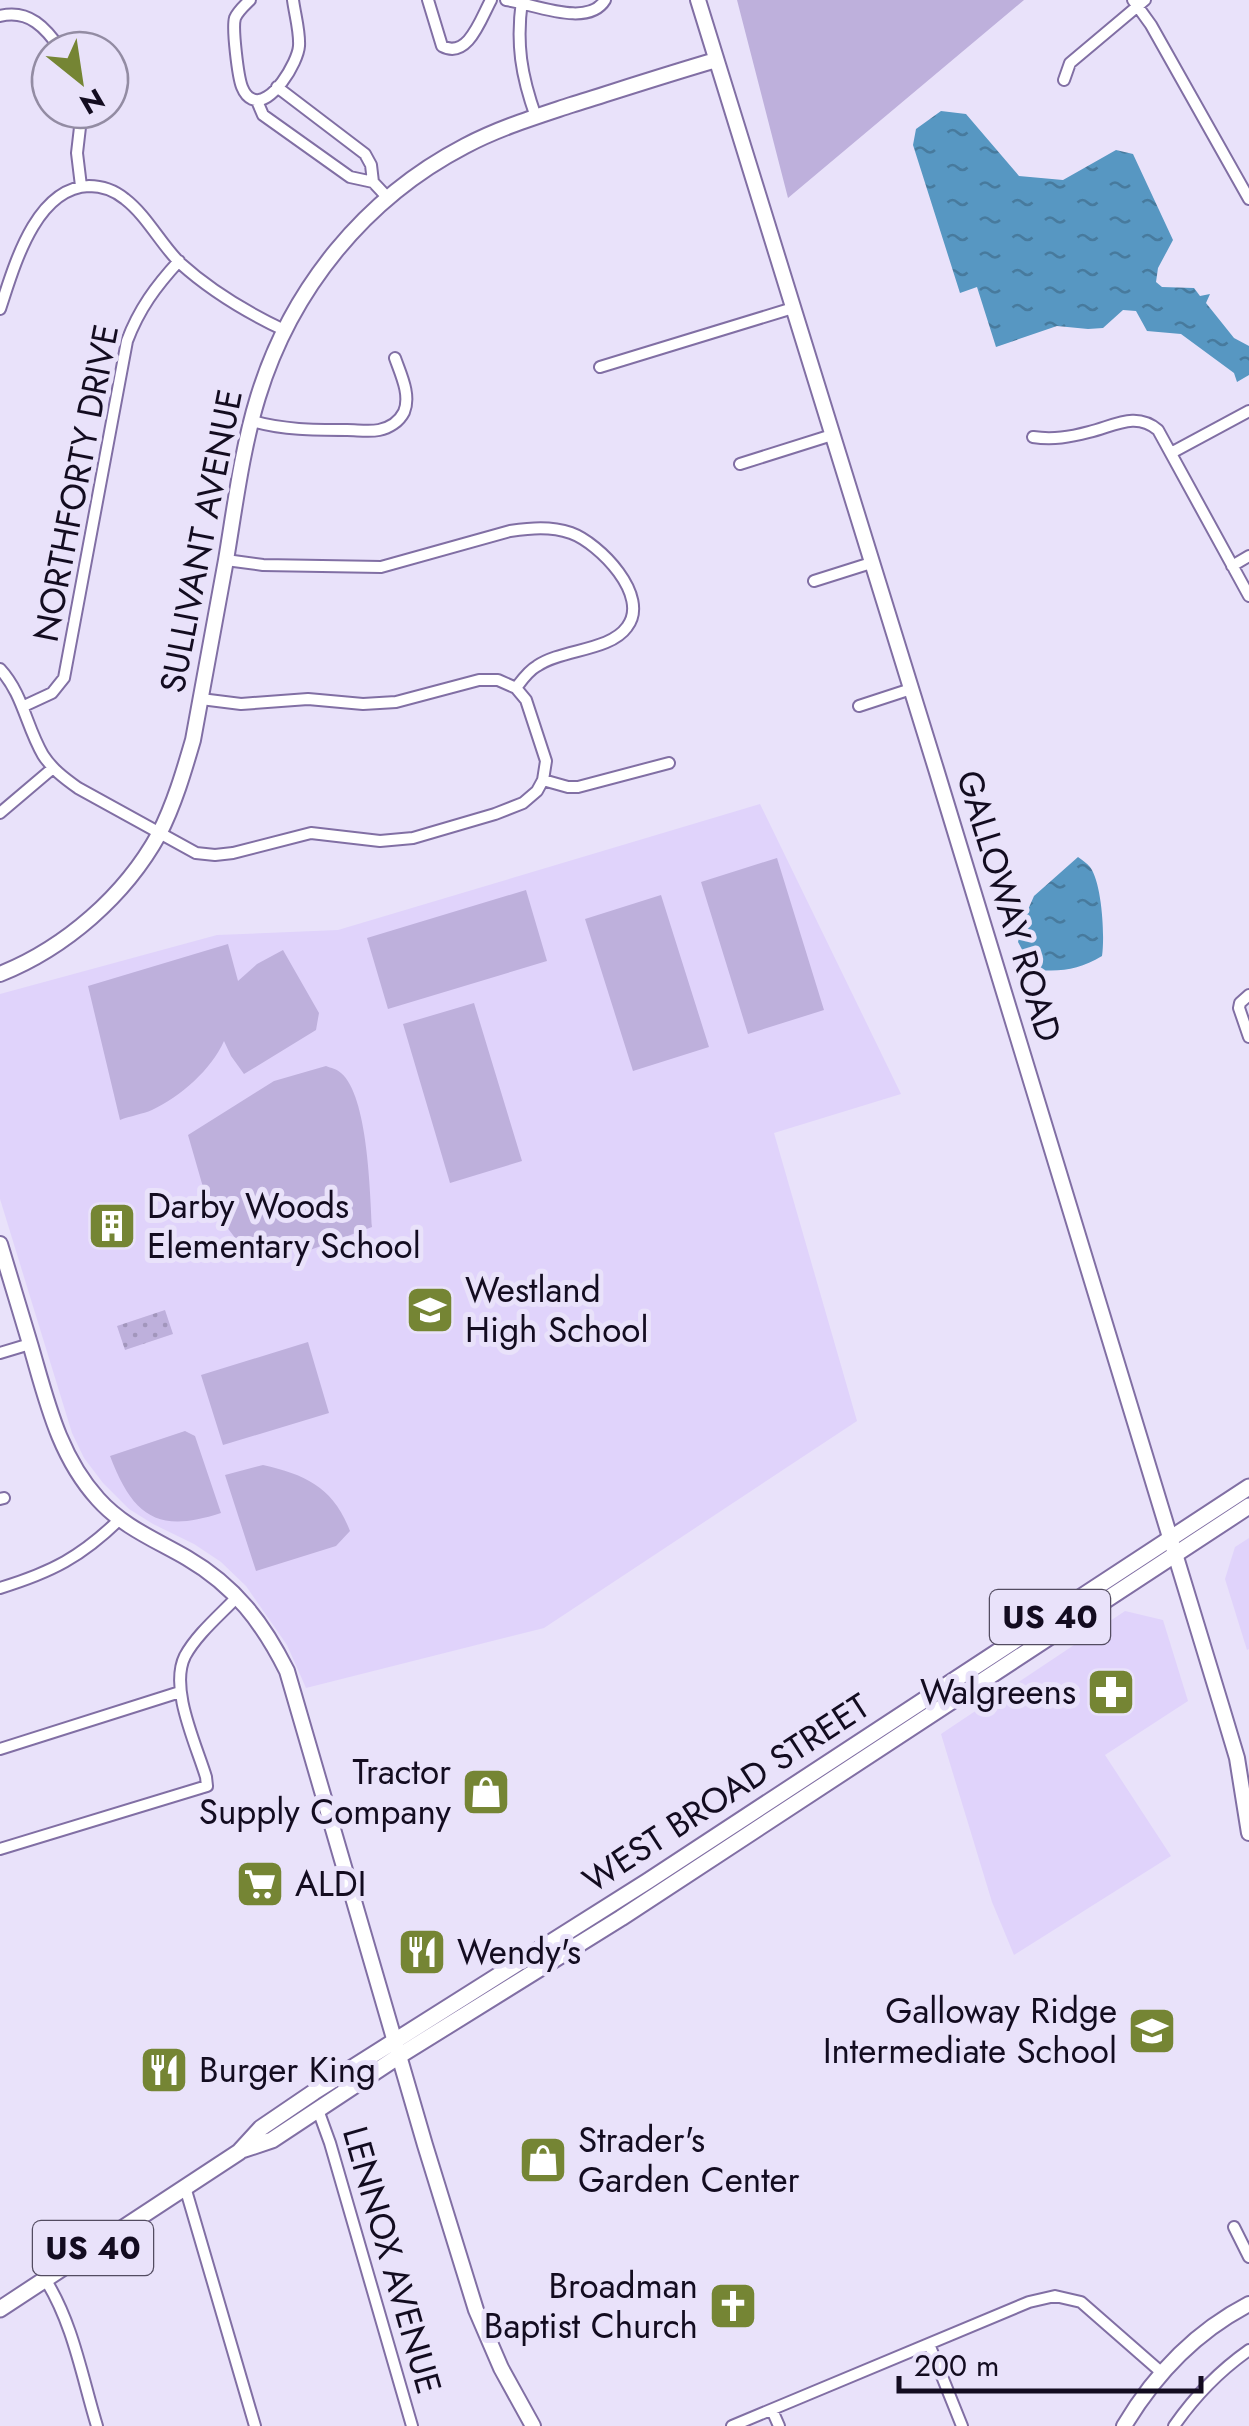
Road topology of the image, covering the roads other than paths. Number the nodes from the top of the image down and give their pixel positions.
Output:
1 (250, 0) edge
2 (293, 0) edge
3 (428, 0) edge
4 (491, 0) edge
5 (506, 0) edge
6 (605, 0) edge
7 (698, 0) edge
8 (522, 1) edge
9 (1139, 2) edge
10 (551, 4) edge
11 (0, 16) edge
12 (44, 30) edge
13 (716, 60) junction
14 (1064, 80) dead end
15 (277, 87) junction
16 (257, 101) junction
17 (536, 117) junction
18 (80, 130) edge
19 (373, 182) junction
20 (81, 186) junction
21 (388, 198) junction
22 (1249, 199) edge
23 (179, 261) junction
24 (793, 308) junction
25 (0, 309) edge
26 (284, 330) junction
27 (395, 358) dead end
28 (600, 367) dead end
29 (1249, 411) edge
30 (252, 422) junction
31 (832, 435) junction
32 (1033, 436) dead end
33 (1171, 453) junction
34 (740, 464) dead end
35 (1249, 556) edge
36 (226, 560) junction
37 (872, 563) junction
38 (1232, 566) junction
39 (814, 581) dead end
40 (1249, 596) edge
41 (0, 669) edge
42 (516, 688) junction
43 (911, 689) junction
44 (200, 699) junction
45 (24, 706) junction
46 (859, 706) dead end
47 (669, 763) dead end
48 (53, 768) junction
49 (543, 780) junction
50 (0, 814) edge
51 (158, 834) junction
52 (0, 974) edge
53 (1249, 995) edge
54 (1249, 1037) edge
55 (0, 1244) edge
56 (30, 1344) junction
57 (0, 1353) edge
58 (1249, 1486) edge
59 (1249, 1506) edge
60 (120, 1519) junction
61 (1172, 1547) junction
62 (0, 1588) edge
63 (237, 1596) junction
64 (180, 1692) junction
65 (0, 1749) edge
66 (1249, 1833) edge
67 (0, 1849) edge
68 (397, 2049) junction
69 (318, 2110) junction
70 (239, 2152) junction
71 (185, 2187) junction
72 (1234, 2227) dead end
73 (1249, 2257) edge
74 (45, 2280) junction
75 (1249, 2304) edge
76 (0, 2310) edge
77 (928, 2344) junction
78 (1249, 2350) edge
79 (1161, 2372) junction
80 (772, 2410) junction
81 (96, 2426) edge
82 (255, 2426) edge
83 (412, 2426) edge
84 (532, 2426) edge
85 (732, 2426) edge
86 (779, 2426) edge
87 (962, 2426) edge
88 (1124, 2426) edge
89 (1174, 2426) edge

1 - 16 street
2 - 15 street
3 - 4 street
5 - 8 street
6 - 10 street
7 - 13 street, GALLOWAY ROAD
8 - 10 street
8 - 17 street
9 - 14 street
9 - 22 street
11 - 12 street
13 - 17 street, SULLIVANT AVENUE
13 - 24 street, GALLOWAY ROAD
15 - 16 street
15 - 19 street
16 - 19 street
17 - 21 street, SULLIVANT AVENUE
18 - 20 street
19 - 21 street
20 - 23 street
20 - 25 street
21 - 26 street, SULLIVANT AVENUE
23 - 26 street
23 - 45 street, NORTHFORTY DRIVE
24 - 28 street
24 - 31 street, GALLOWAY ROAD
26 - 30 street, SULLIVANT AVENUE
27 - 30 street
29 - 33 street
30 - 36 street, SULLIVANT AVENUE
31 - 34 street
31 - 37 street, GALLOWAY ROAD
32 - 33 street
33 - 38 street
35 - 38 street
36 - 42 street
36 - 44 street, SULLIVANT AVENUE
37 - 39 street
37 - 43 street, GALLOWAY ROAD
38 - 40 street
41 - 45 street
42 - 44 street
42 - 49 street
43 - 46 street
43 - 61 street, GALLOWAY ROAD
44 - 51 street, SULLIVANT AVENUE
45 - 48 street
47 - 49 street
48 - 50 street
48 - 51 street
49 - 51 street
51 - 52 street, SULLIVANT AVENUE
53 - 54 street
55 - 56 street
56 - 57 street
56 - 60 street
58 - 61 main road, WEST BROAD STREET / US 40
59 - 61 main road, WEST BROAD STREET / US 40
60 - 62 street
60 - 63 street
61 - 66 street, GALLOWAY ROAD
61 - 68 main road, WEST BROAD STREET / US 40
63 - 64 street
63 - 68 street
64 - 65 street
64 - 67 street
68 - 69 main road, WEST BROAD STREET / US 40
68 - 70 main road, WEST BROAD STREET / US 40
68 - 84 street
69 - 70 main road, WEST BROAD STREET / US 40
69 - 83 street, LENNOX AVENUE
70 - 71 main road, WEST BROAD STREET / US 40
71 - 74 main road, WEST BROAD STREET / US 40
71 - 82 street
72 - 73 street
74 - 76 main road, WEST BROAD STREET / US 40
74 - 81 street
75 - 79 street
77 - 79 street
77 - 80 street
77 - 87 street
78 - 89 street
79 - 88 street
80 - 85 street
80 - 86 street

